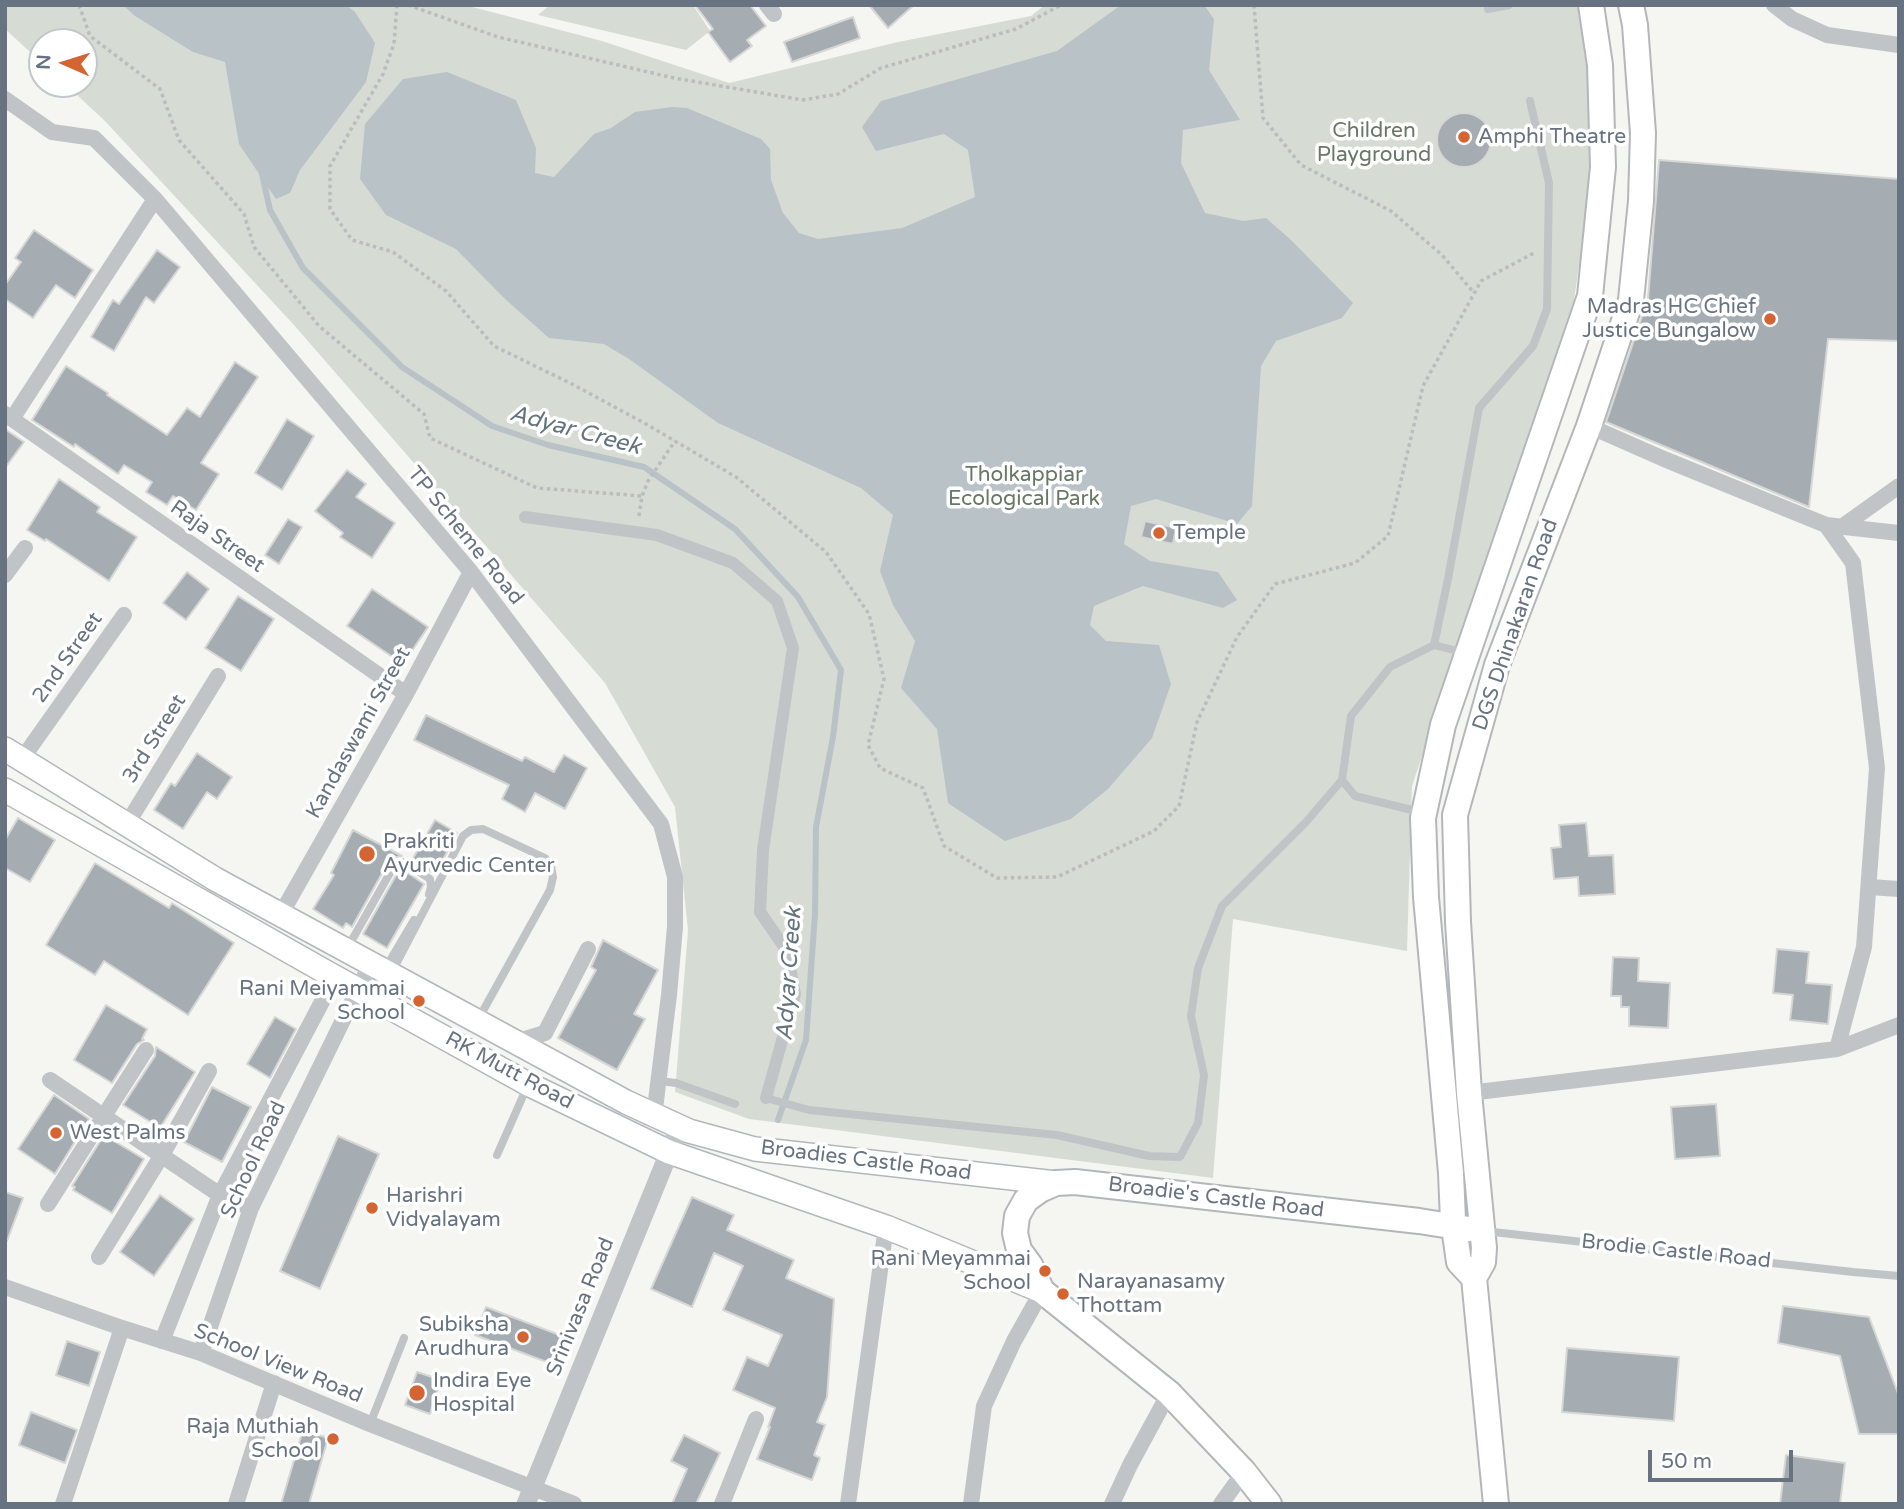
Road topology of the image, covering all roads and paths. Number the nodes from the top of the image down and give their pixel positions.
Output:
1 (79, 5) edge
2 (397, 5) edge
3 (408, 5) edge
4 (1061, 5) edge
5 (1254, 5) edge
6 (1509, 5) edge
7 (1591, 5) edge
8 (1631, 5) edge
9 (1774, 5) edge
10 (1488, 9) dead end
11 (1899, 45) edge
12 (1530, 101) dead end
13 (6, 102) edge
14 (155, 200) junction
15 (1548, 245) junction
16 (1474, 293) junction
17 (9, 417) edge
18 (1589, 426) junction
19 (675, 441) junction
20 (1899, 486) edge
21 (642, 496) junction
22 (525, 517) dead end
23 (1826, 524) junction
24 (1843, 526) junction
25 (637, 532) junction
26 (1899, 533) edge
27 (25, 548) dead end
28 (471, 572) junction
29 (5, 575) edge
30 (124, 615) dead end
31 (1434, 645) junction
32 (1468, 653) junction
33 (218, 676) dead end
34 (405, 694) junction
35 (14, 754) edge
36 (1342, 780) junction
37 (5, 790) edge
38 (1423, 818) junction
39 (127, 824) junction
40 (1868, 887) junction
41 (1899, 889) edge
42 (281, 914) junction
43 (588, 949) dead end
44 (346, 950) junction
45 (382, 969) junction
46 (335, 977) junction
47 (359, 989) junction
48 (478, 1021) junction
49 (1899, 1025) edge
50 (515, 1042) junction
51 (1837, 1049) junction
52 (146, 1050) dead end
53 (209, 1070) dead end
54 (50, 1080) dead end
55 (660, 1081) junction
56 (528, 1084) junction
57 (1469, 1093) junction
58 (770, 1099) joint
59 (735, 1104) dead end
60 (104, 1117) junction
61 (654, 1117) junction
62 (679, 1128) junction
63 (669, 1152) junction
64 (162, 1155) junction
65 (497, 1155) dead end
66 (1056, 1183) junction
67 (220, 1195) junction
68 (48, 1204) dead end
69 (251, 1208) junction
70 (886, 1227) junction
71 (1454, 1227) junction
72 (1481, 1230) junction
73 (99, 1257) dead end
74 (1899, 1276) edge
75 (1474, 1278) junction
76 (5, 1287) edge
77 (1042, 1291) junction
78 (122, 1328) junction
79 (404, 1338) dead end
80 (162, 1341) junction
81 (201, 1353) junction
82 (274, 1383) junction
83 (1169, 1393) junction
84 (756, 1419) dead end
85 (370, 1424) junction
86 (1244, 1472) junction
87 (529, 1495) edge
88 (63, 1504) edge
89 (236, 1504) edge
90 (574, 1504) edge
91 (722, 1504) edge
92 (848, 1504) edge
93 (971, 1504) edge
94 (1112, 1504) edge
95 (1221, 1504) edge
96 (1269, 1504) edge
97 (1496, 1504) edge

1 - 21 path
2 - 19 path
3 - 4 path
5 - 16 path
6 - 10 lane
7 - 32 main road, DGS Dhinakaran Road
8 - 18 main road, DGS Dhinakaran Road
9 - 11 street
12 - 15 lane
13 - 14 street, TP Scheme Road
14 - 17 street
14 - 28 street, TP Scheme Road
15 - 16 path
15 - 31 lane
16 - 19 path
17 - 34 street, Raja Street
18 - 23 street
18 - 57 main road, DGS Dhinakaran Road
19 - 21 path
20 - 24 street
21 - 25 path
22 - 25 street
23 - 24 street
23 - 40 street
24 - 26 street
25 - 58 street
27 - 29 street
28 - 34 street, Kandaswami Street
28 - 55 street, TP Scheme Road
30 - 35 street, 2nd Street
31 - 32 lane
31 - 36 lane
32 - 38 main road, DGS Dhinakaran Road
33 - 39 street, 3rd Street
34 - 42 street, Kandaswami Street
35 - 39 main road, RK Mutt Road
36 - 38 lane
36 - 58 lane
37 - 46 main road, RK Mutt Road
38 - 71 main road, DGS Dhinakaran Road
39 - 42 main road, RK Mutt Road
40 - 41 street
40 - 51 street
42 - 44 main road, RK Mutt Road
43 - 50 street
44 - 45 main road, RK Mutt Road
44 - 45 lane
45 - 47 street, School Road
45 - 48 main road, RK Mutt Road
45 - 48 lane
46 - 47 main road, RK Mutt Road
46 - 67 street
47 - 56 main road, RK Mutt Road
47 - 69 street, School Road
48 - 50 main road, RK Mutt Road
49 - 51 street
50 - 61 main road, RK Mutt Road
51 - 57 street
52 - 60 street
53 - 64 street
54 - 60 street
55 - 59 lane
55 - 61 street, TP Scheme Road
56 - 63 main road, RK Mutt Road
56 - 65 lane
57 - 72 main road, DGS Dhinakaran Road
60 - 64 street
60 - 68 street
61 - 62 main road, RK Mutt Road
62 - 63 street, Srinivasa Road
62 - 66 main road, Broadies Castle Road
63 - 70 main road, RK Mutt Road
63 - 87 street, Srinivasa Road
64 - 67 street
64 - 73 street
66 - 71 main road, Broadie's Castle Road
66 - 77 main road
67 - 69 street
67 - 80 street
69 - 81 street, School Road
70 - 77 main road, RK Mutt Road
70 - 92 street
71 - 72 main road, Brodie Castle Road
71 - 75 main road
72 - 74 lane, Brodie Castle Road
72 - 75 main road, DGS Dhinakaran Road
75 - 97 main road, DGS Dhinakaran Road
76 - 78 street, School View Road
77 - 83 main road
77 - 93 street
78 - 80 street, School View Road
78 - 88 street
79 - 85 lane
80 - 81 street, School View Road
81 - 82 street, School View Road
82 - 85 street, School View Road
82 - 89 street
83 - 86 main road
83 - 94 street
84 - 91 street
85 - 87 street, School View Road
86 - 95 street
86 - 96 main road
87 - 90 street, School View Road

